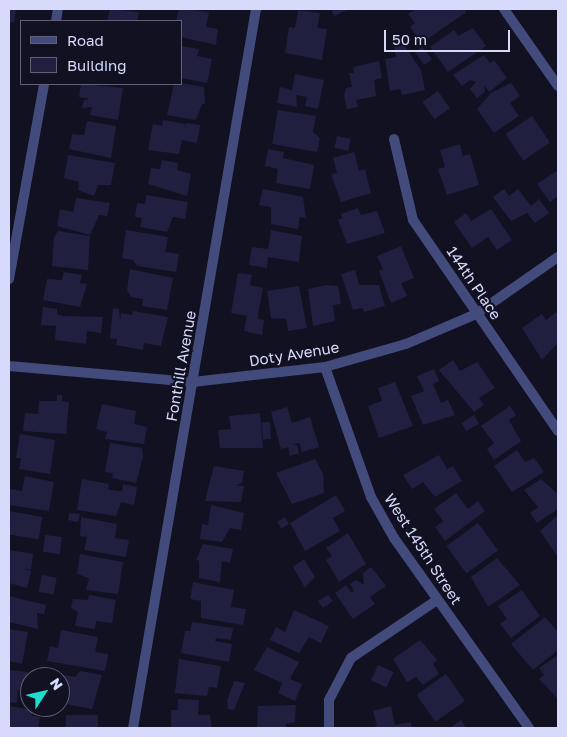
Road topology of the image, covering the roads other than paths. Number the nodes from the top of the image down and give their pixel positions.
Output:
1 (256, 9) edge
2 (504, 9) edge
3 (44, 85) edge
4 (558, 86) edge
5 (394, 139) dead end
6 (558, 257) edge
7 (9, 279) edge
8 (476, 314) junction
9 (9, 366) edge
10 (325, 368) junction
11 (193, 382) junction
12 (558, 431) edge
13 (437, 600) junction
14 (133, 728) edge
15 (329, 728) edge
16 (529, 728) edge

1 - 11 street, Fonthill Avenue
2 - 4 street
3 - 7 street
5 - 8 street, 144th Place
6 - 8 street, Doty Avenue
8 - 10 street, Doty Avenue
8 - 12 street, 144th Place
9 - 11 street, Doty Avenue
10 - 11 street, Doty Avenue
10 - 13 street, West 145th Street
11 - 14 street, Fonthill Avenue
13 - 15 street
13 - 16 street, West 145th Street

